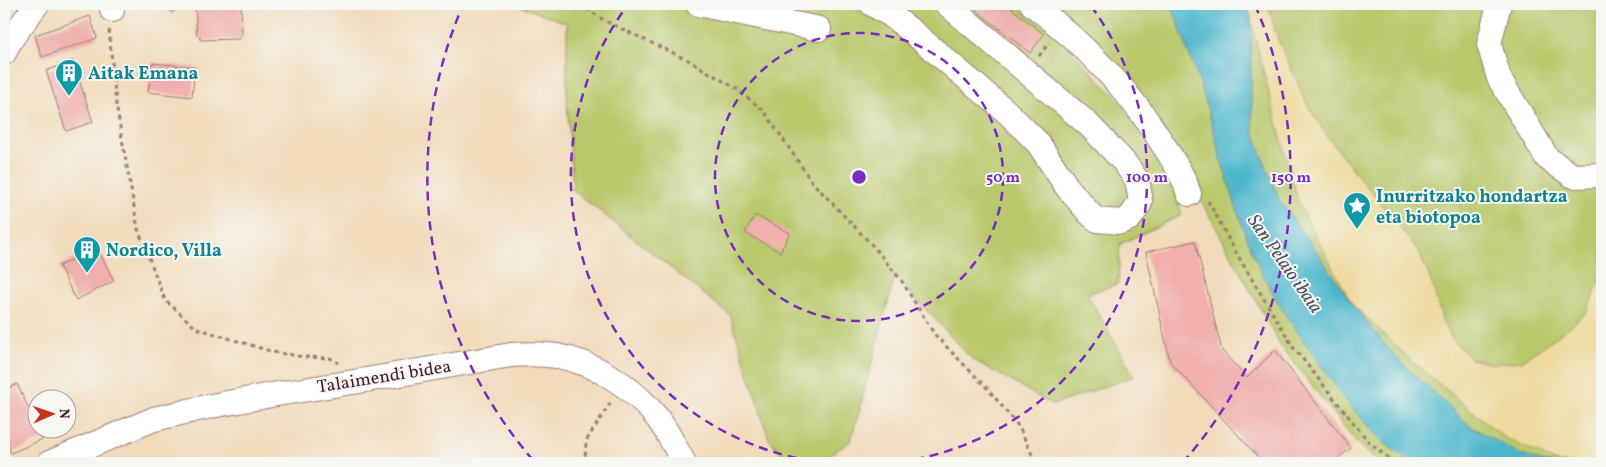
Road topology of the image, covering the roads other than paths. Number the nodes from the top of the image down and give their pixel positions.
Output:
1 (37, 4) edge
2 (698, 4) edge
3 (872, 4) edge
4 (948, 4) edge
5 (1032, 4) edge
6 (1499, 4) edge
7 (819, 29) dead end
8 (4, 53) edge
9 (1602, 175) edge
10 (1198, 196) road end
11 (49, 463) edge
12 (684, 463) edge

1 - 8 street
2 - 7 street
3 - 4 street
5 - 10 street
6 - 9 street
11 - 12 street, Talaimendi bidea

